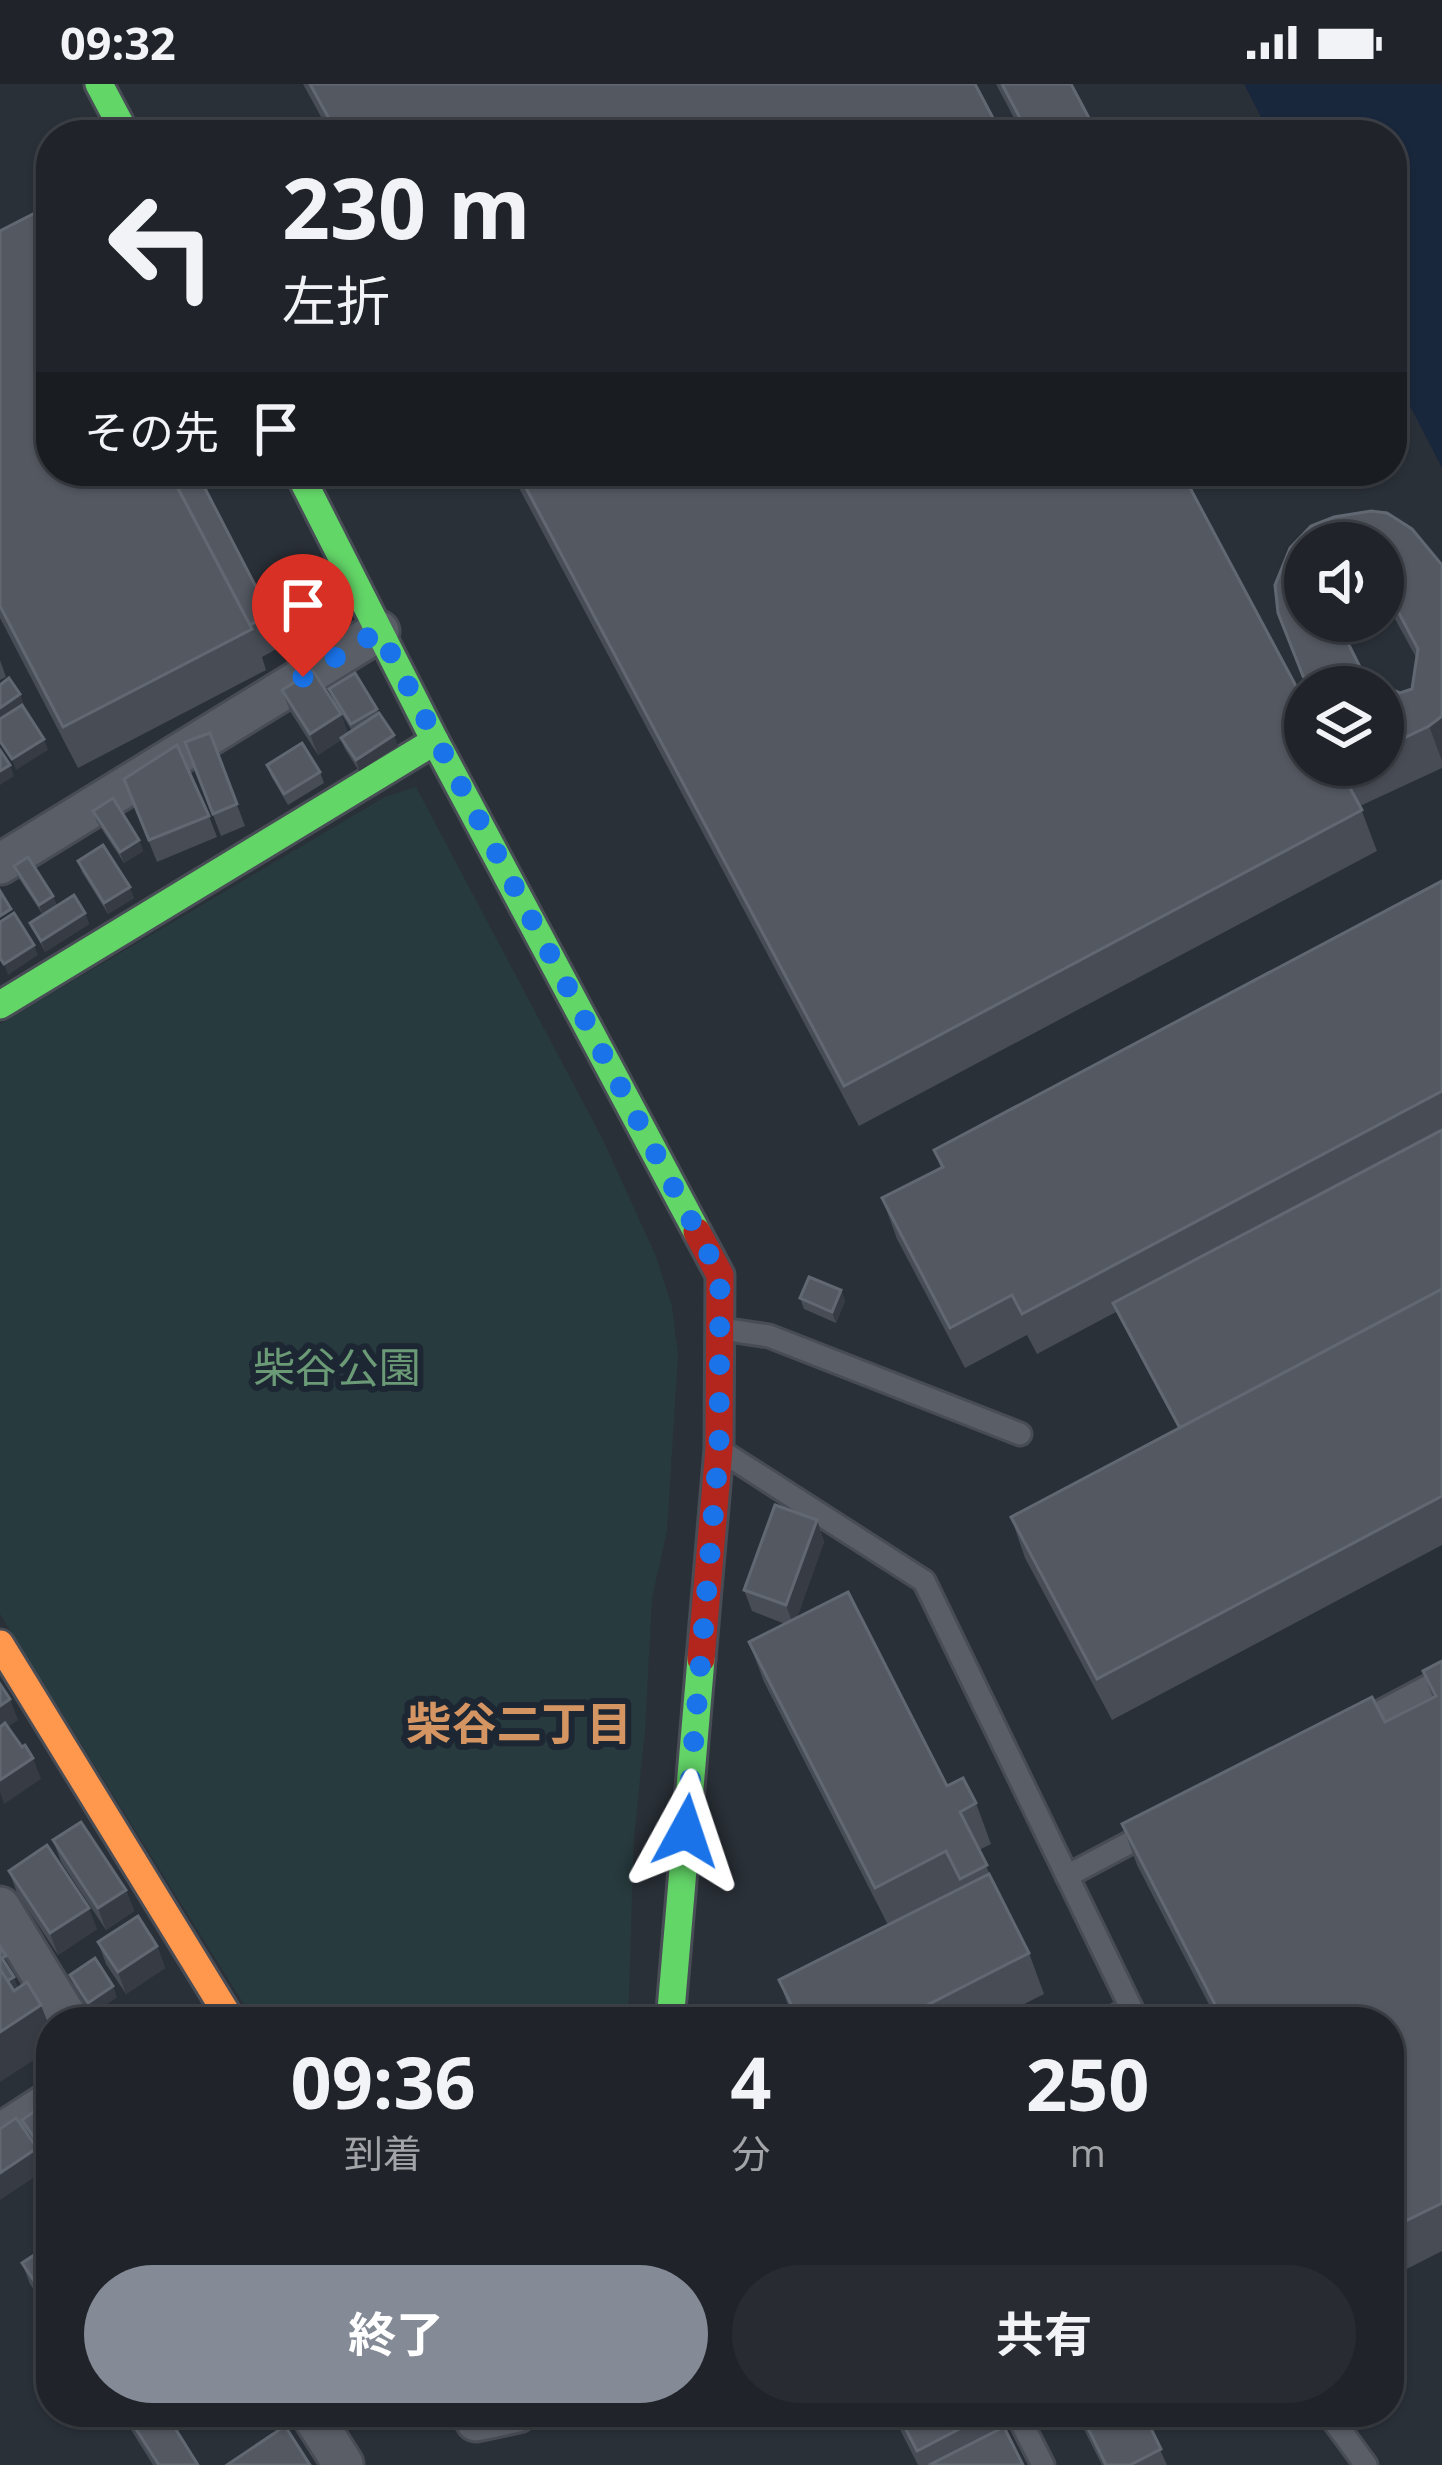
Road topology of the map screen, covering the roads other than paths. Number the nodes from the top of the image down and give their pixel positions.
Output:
1 (98, 84) edge
2 (118, 120) edge
3 (306, 486) edge
4 (379, 631) junction
5 (435, 741) junction
6 (0, 863) edge
7 (0, 1005) edge
8 (720, 1328) junction
9 (1020, 1434) dead end
10 (719, 1449) junction
11 (0, 1644) edge
12 (1442, 1678) edge
13 (1338, 1733) edge
14 (1172, 1821) edge
15 (1067, 1876) junction
16 (0, 1907) edge
17 (61, 2007) edge
18 (223, 2007) edge
19 (671, 2007) edge
20 (1130, 2007) edge
21 (36, 2111) edge
22 (0, 2134) edge
23 (320, 2427) edge
24 (1024, 2427) edge
25 (1338, 2427) edge
26 (343, 2464) edge
27 (1043, 2465) edge
28 (1366, 2465) edge

1 - 2 street
3 - 4 street
4 - 5 street
4 - 6 street
5 - 7 street
5 - 8 street
8 - 9 lane
8 - 10 street
10 - 15 lane
10 - 19 street
11 - 18 street
12 - 13 lane
14 - 15 lane
15 - 20 lane
16 - 17 street
21 - 22 street
23 - 26 street
24 - 27 lane
25 - 28 lane

